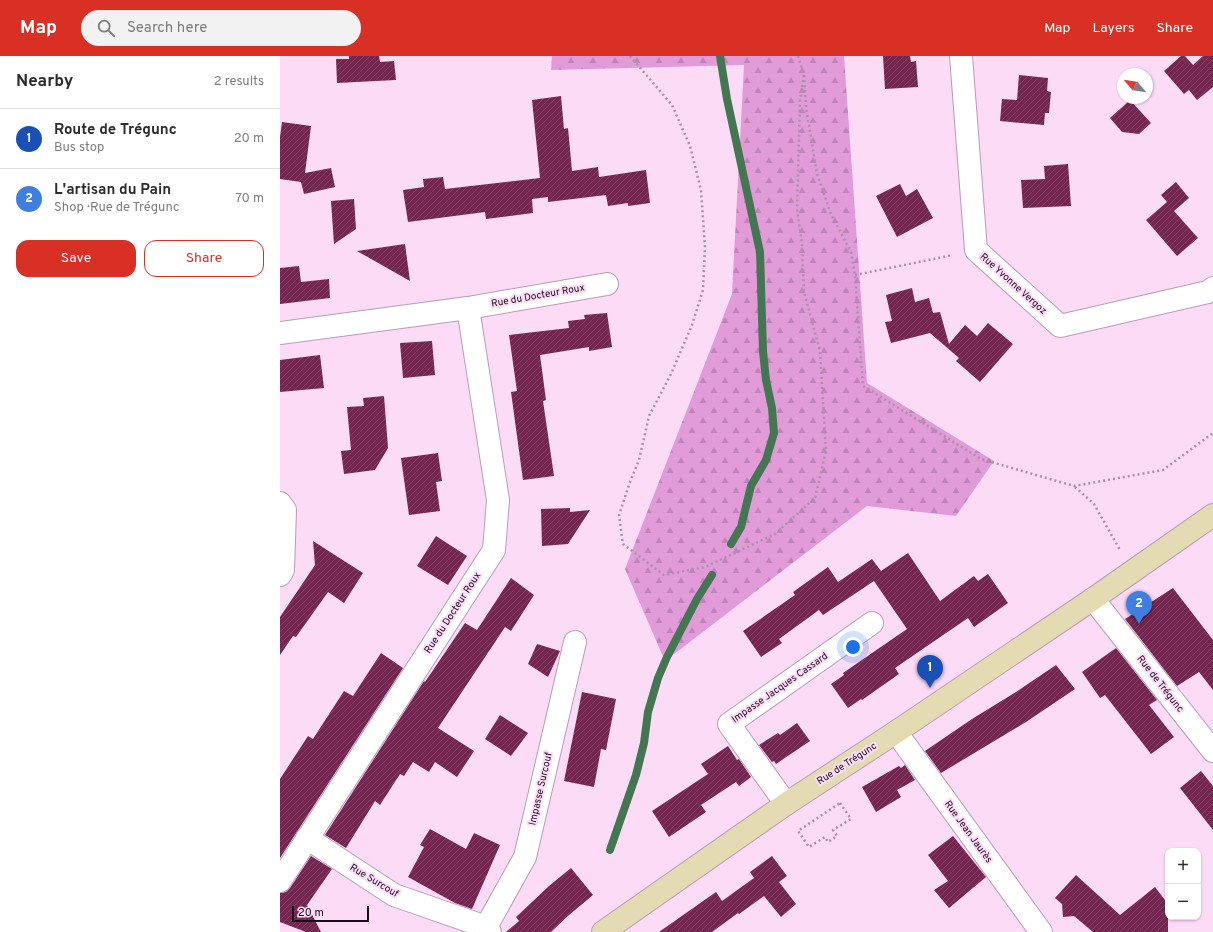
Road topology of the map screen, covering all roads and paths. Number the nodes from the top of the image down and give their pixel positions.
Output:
1 (630, 56) edge
2 (798, 56) edge
3 (961, 56) edge
4 (804, 75) junction
5 (976, 250) junction
6 (855, 275) junction
7 (607, 284) dead end
8 (1213, 288) edge
9 (468, 308) junction
10 (280, 333) edge
11 (1213, 433) edge
12 (1074, 486) junction
13 (280, 503) edge
14 (1213, 515) edge
15 (1131, 572) junction
16 (280, 575) edge
17 (1093, 599) junction
18 (872, 622) dead end
19 (575, 642) dead end
20 (896, 732) junction
21 (1213, 751) edge
22 (840, 803) joint
23 (786, 804) junction
24 (307, 838) junction
25 (280, 881) edge
26 (488, 930) edge
27 (607, 931) edge
28 (1040, 932) edge

1 - 4 path
2 - 4 path
3 - 5 street, Rue Yvonne Vergoz
4 - 6 path
5 - 6 path
5 - 8 street, Rue Yvonne Vergoz
6 - 12 path
7 - 9 street, Rue du Docteur Roux
9 - 10 street, Rue du Docteur Roux
9 - 24 street, Rue du Docteur Roux
11 - 12 path
12 - 15 path
13 - 16 street
14 - 15 main road, Rue de Trégunc
15 - 17 main road, Rue de Trégunc
17 - 20 main road, Rue de Trégunc
17 - 21 street, Rue de Trégunc
18 - 23 street, Impasse Jacques Cassard
19 - 26 street, Impasse Surcouf
20 - 23 main road, Rue de Trégunc
20 - 28 street, Rue Jean Jaurès
22 - 22 path
23 - 27 main road, Rue de Trégunc
24 - 25 street, Rue du Docteur Roux
24 - 26 street, Rue Surcouf

